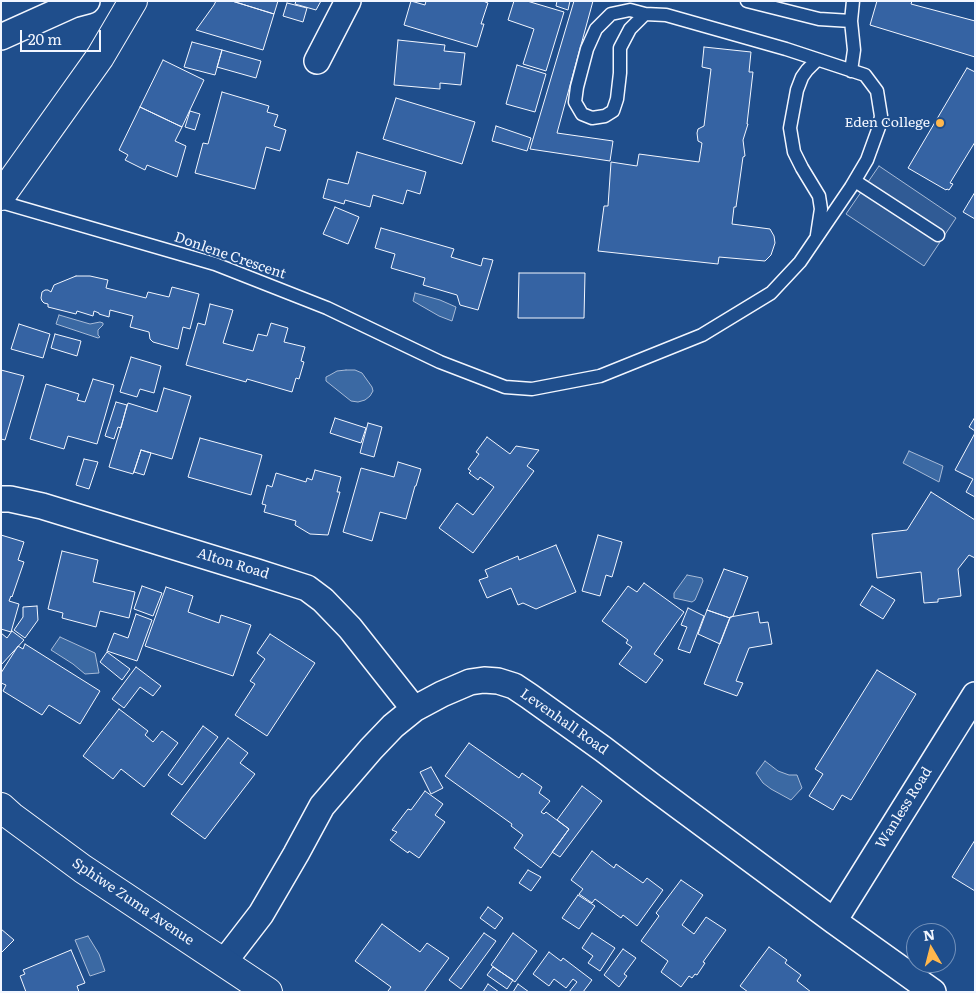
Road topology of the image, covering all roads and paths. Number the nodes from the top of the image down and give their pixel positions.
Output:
1 (87, 1) edge
2 (133, 1) edge
3 (348, 1) edge
4 (747, 1) edge
5 (853, 1) edge
6 (645, 14) junction
7 (851, 21) junction
8 (1, 37) edge
9 (817, 60) junction
10 (317, 61) dead end
11 (851, 71) junction
12 (855, 182) junction
13 (1, 196) edge
14 (1, 202) edge
15 (938, 235) dead end
16 (817, 238) junction
17 (1, 499) edge
18 (975, 695) edge
19 (414, 709) junction
20 (1, 807) edge
21 (834, 921) junction
22 (224, 962) junction
23 (268, 992) edge
24 (933, 992) edge

1 - 8 street
2 - 13 street
3 - 10 street
4 - 7 lane
5 - 7 lane
6 - 6 lane, Donlene Crescent
6 - 9 lane, Donlene Crescent
7 - 11 lane
9 - 11 lane, Donlene Crescent
9 - 16 lane
11 - 12 lane, Donlene Crescent
12 - 15 lane
12 - 16 lane, Donlene Crescent
14 - 16 lane, Donlene Crescent
17 - 19 street, Alton Road
18 - 21 street, Wanless Road
19 - 21 street, Levenhall Road
19 - 22 street, Levenhall Road
20 - 22 street, Sphiwe Zuma Avenue
21 - 24 street, Levenhall Road
22 - 23 street, Sphiwe Zuma Avenue

